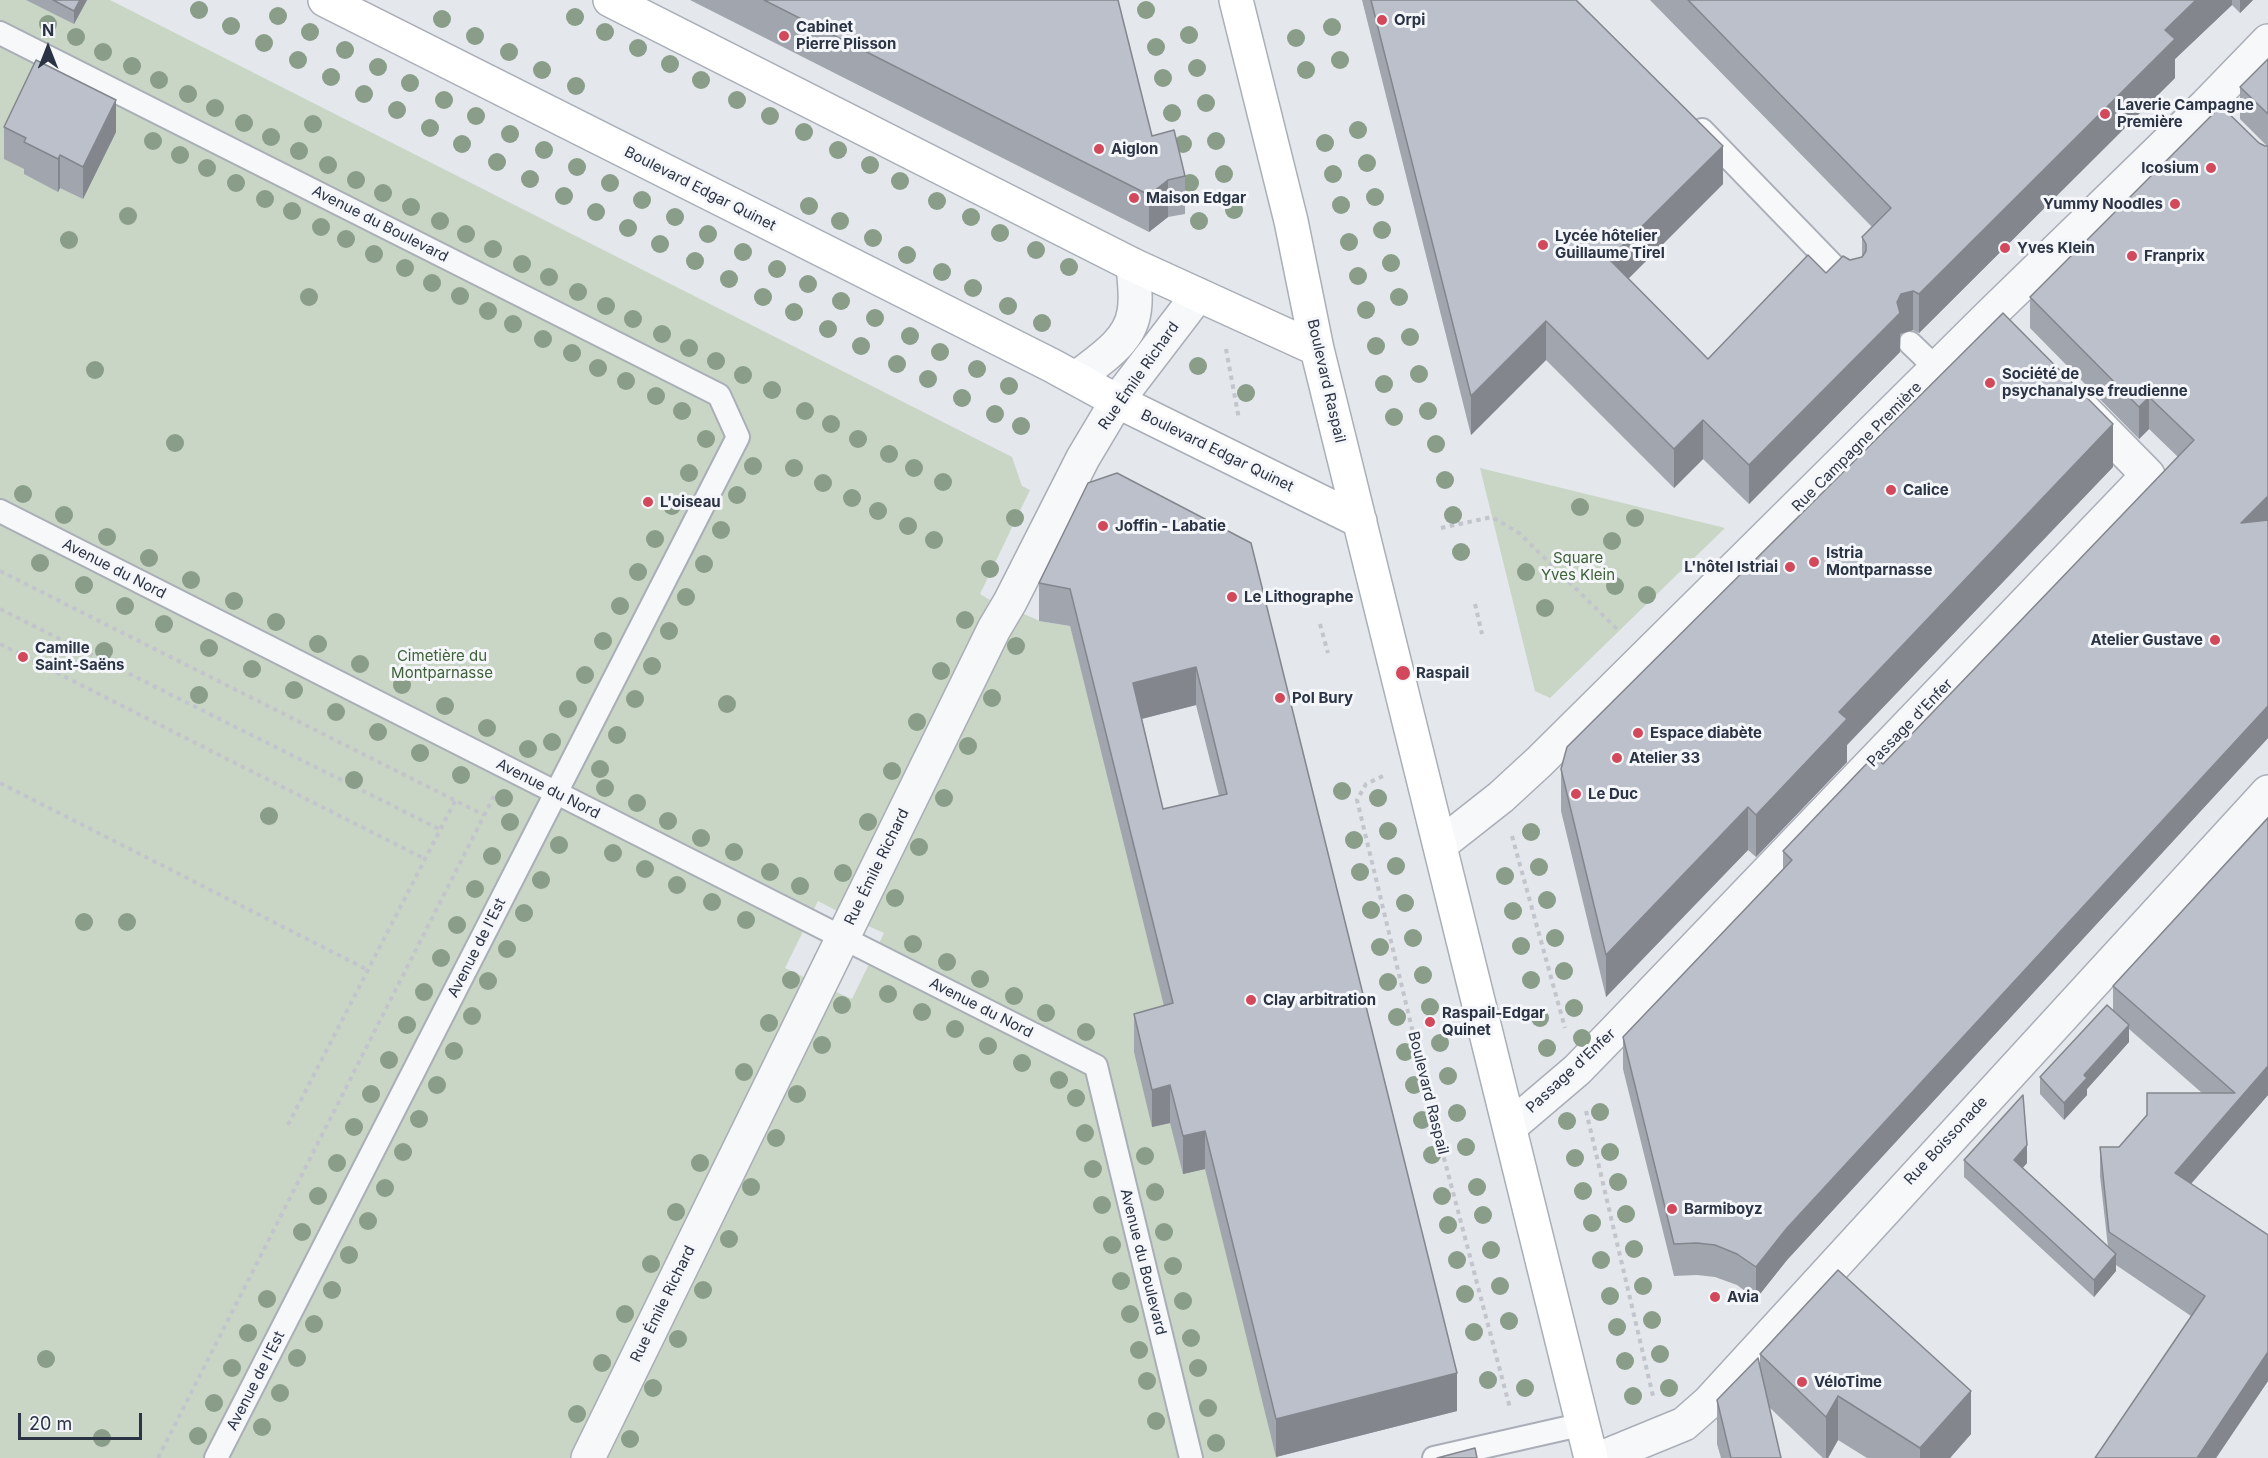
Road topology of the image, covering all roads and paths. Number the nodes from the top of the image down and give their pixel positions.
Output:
1 (325, 0) edge
2 (610, 0) edge
3 (1236, 0) edge
4 (0, 33) edge
5 (2268, 41) edge
6 (1690, 118) edge
7 (1133, 265) junction
8 (1852, 286) edge
9 (1198, 295) junction
10 (1225, 342) dead end
11 (1910, 343) dead end
12 (1317, 349) junction
13 (1936, 368) junction
14 (1076, 378) junction
15 (2058, 384) edge
16 (1117, 401) junction
17 (1239, 420) dead end
18 (738, 437) joint
19 (0, 511) edge
20 (1360, 521) junction
21 (1441, 528) dead end
22 (0, 571) edge
23 (1474, 604) dead end
24 (0, 609) edge
25 (1320, 624) dead end
26 (1482, 634) dead end
27 (1624, 636) dead end
28 (0, 644) edge
29 (1328, 653) dead end
30 (1419, 761) junction
31 (509, 769) junction
32 (1, 785) edge
33 (2268, 792) edge
34 (556, 793) junction
35 (455, 801) junction
36 (484, 815) junction
37 (441, 830) junction
38 (1440, 845) junction
39 (425, 859) junction
40 (843, 938) junction
41 (368, 970) junction
42 (1096, 1066) joint
43 (288, 1125) dead end
44 (1510, 1127) junction
45 (1584, 1424) junction
46 (1518, 1439) junction
47 (158, 1458) edge
48 (216, 1458) edge
49 (588, 1458) edge
50 (1191, 1458) edge
51 (1434, 1458) edge
52 (1591, 1458) edge
53 (1601, 1458) edge

1 - 14 street, Boulevard Edgar Quinet
2 - 7 street
3 - 12 street, Boulevard Raspail
4 - 18 lane, Avenue du Boulevard
5 - 13 street, Rue Campagne Première
6 - 8 lane
7 - 9 street
7 - 14 street
9 - 12 street
9 - 16 street, Rue Émile Richard
10 - 17 path
11 - 13 lane
12 - 20 street, Boulevard Raspail
13 - 38 street, Rue Campagne Première
14 - 16 street, Boulevard Edgar Quinet
15 - 44 street, Passage d'Enfer
16 - 20 street, Boulevard Edgar Quinet
16 - 40 street, Rue Émile Richard
18 - 34 lane, Avenue de l'Est
19 - 31 lane, Avenue du Nord
20 - 30 street, Boulevard Raspail
21 - 27 path
22 - 35 path
23 - 26 path
24 - 37 path
25 - 29 path
28 - 39 path
30 - 38 street, Boulevard Raspail
30 - 46 path, Boulevard Raspail
31 - 34 lane, Avenue du Nord
31 - 36 path
32 - 41 path
33 - 53 street, Rue Boissonade
34 - 40 lane, Avenue du Nord
34 - 48 lane, Avenue de l'Est
35 - 36 path
35 - 37 path
36 - 47 path
37 - 39 path
38 - 44 street, Boulevard Raspail
39 - 41 path
40 - 42 lane, Avenue du Nord
40 - 49 street, Rue Émile Richard
41 - 43 path
42 - 50 lane, Avenue du Boulevard
44 - 45 street, Boulevard Raspail
45 - 46 lane
45 - 52 street, Boulevard Raspail
46 - 51 lane

